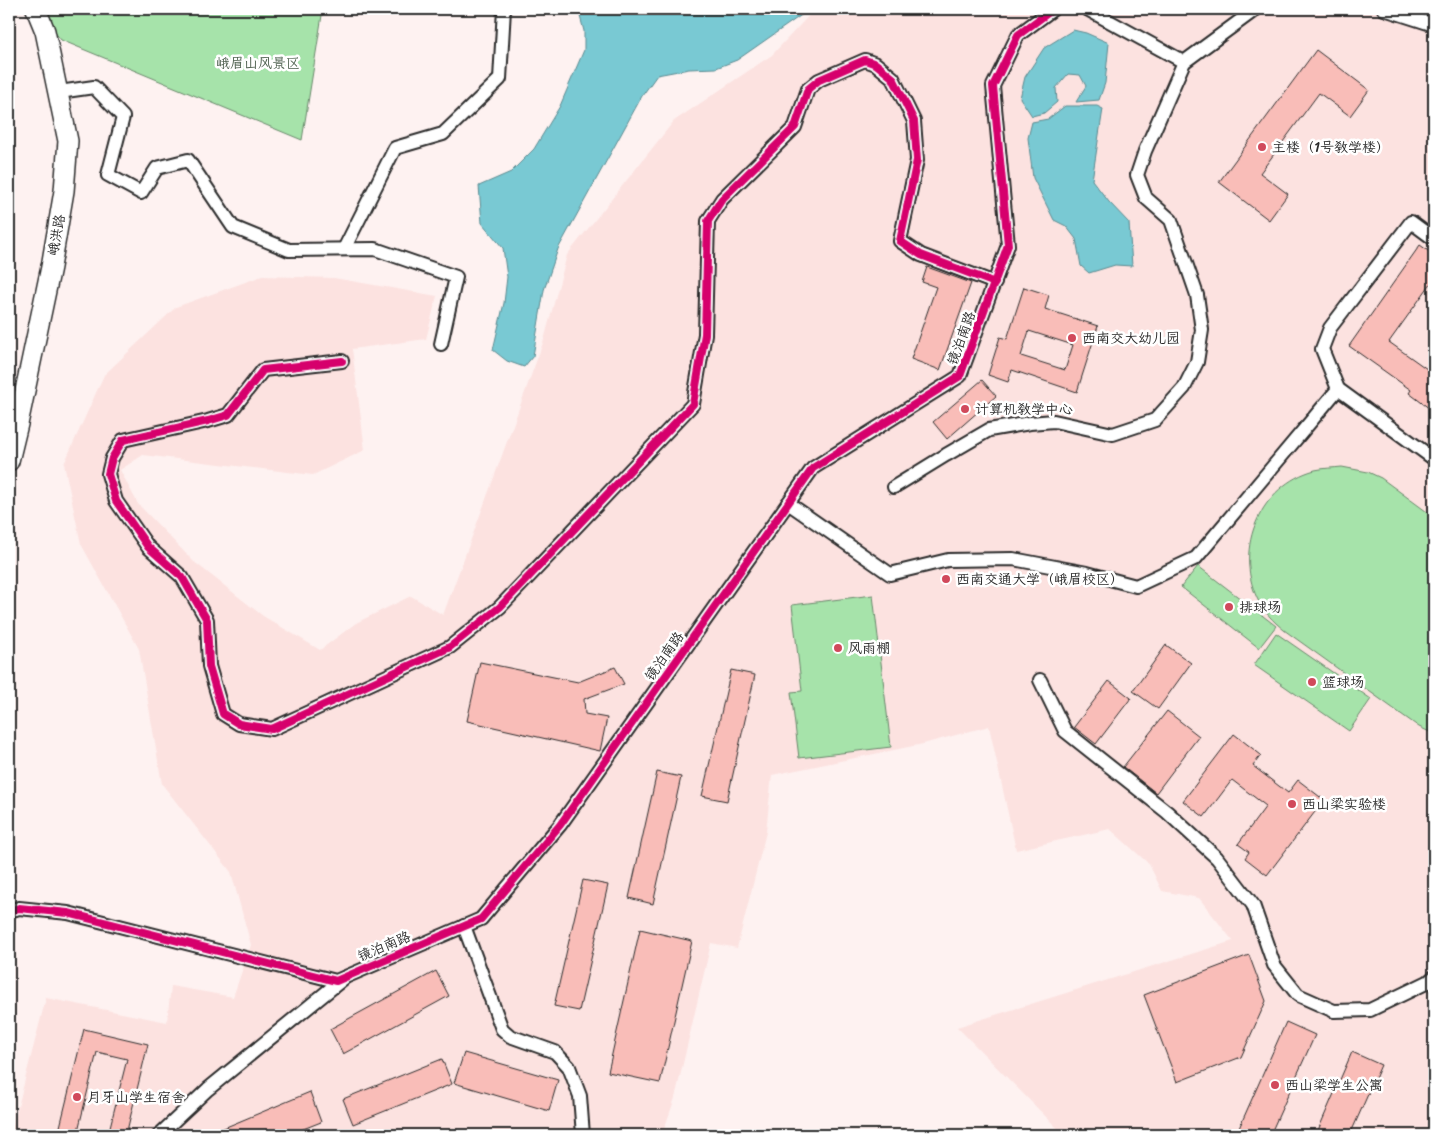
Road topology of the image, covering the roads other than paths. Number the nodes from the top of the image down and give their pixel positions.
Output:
1 (36, 9) edge
2 (504, 9) edge
3 (1053, 9) edge
4 (1086, 9) edge
5 (1256, 9) edge
6 (1384, 9) edge
7 (1434, 26) edge
8 (1184, 62) junction
9 (58, 92) junction
10 (1434, 239) edge
11 (344, 249) junction
12 (994, 283) junction
13 (441, 344) dead end
14 (342, 361) dead end
15 (1338, 389) junction
16 (1434, 459) edge
17 (9, 461) edge
18 (894, 487) dead end
19 (788, 503) junction
20 (1040, 680) dead end
21 (9, 911) edge
22 (464, 926) junction
23 (346, 976) junction
24 (1434, 977) edge
25 (159, 1135) edge
26 (583, 1135) edge

1 - 9 main road, 峨洪路
2 - 11 street
3 - 12 street, 镜泊南路
4 - 8 street
5 - 8 street
6 - 7 street
8 - 18 street
9 - 11 street
9 - 17 main road, 峨洪路
10 - 15 street
11 - 13 street
12 - 14 street
12 - 19 street, 镜泊南路
15 - 16 street
15 - 19 street
19 - 22 street, 镜泊南路
20 - 24 street
21 - 23 street, 镜泊南路
22 - 23 street, 镜泊南路
22 - 26 street
23 - 25 street

